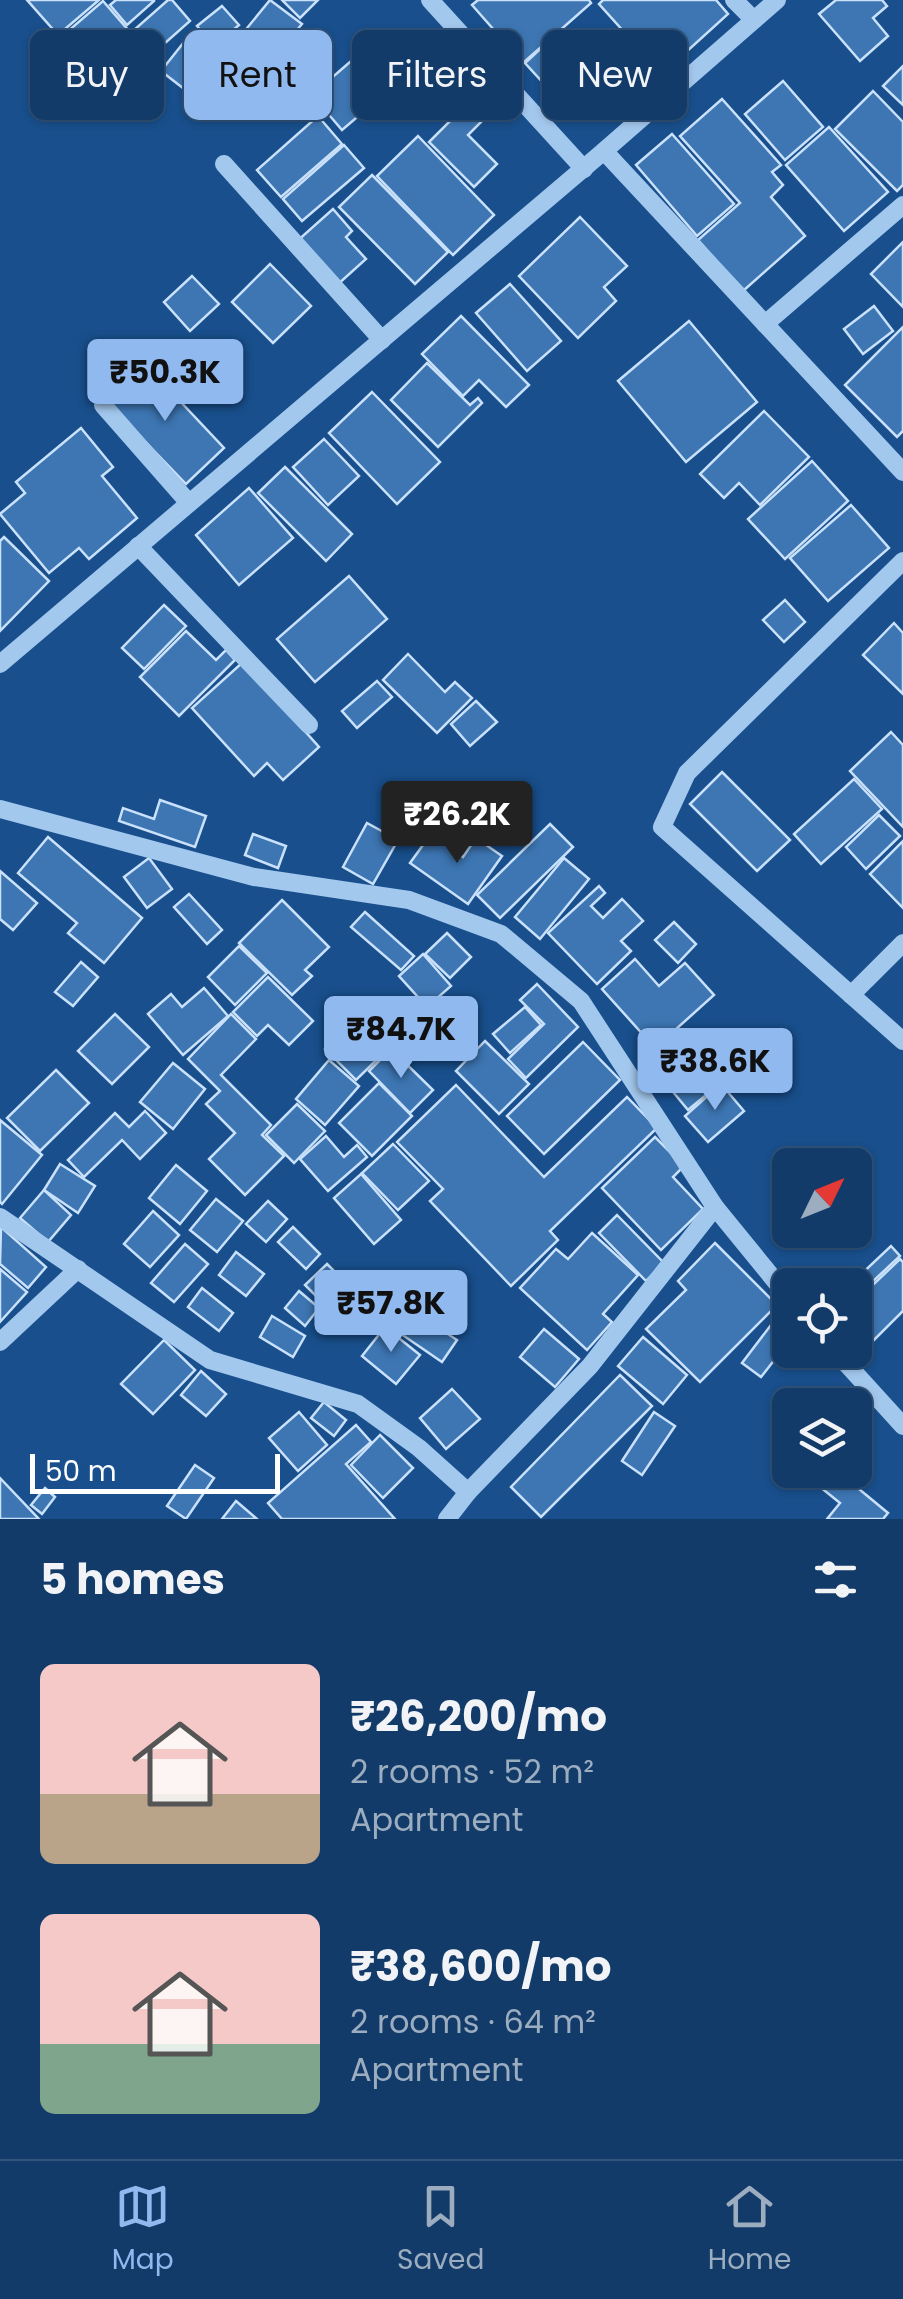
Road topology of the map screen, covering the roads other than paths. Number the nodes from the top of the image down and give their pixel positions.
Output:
1 (430, 0) edge
2 (734, 0) edge
3 (777, 0) edge
4 (754, 20) junction
5 (604, 151) junction
6 (224, 164) dead end
7 (584, 169) junction
8 (903, 205) edge
9 (765, 324) junction
10 (382, 340) junction
11 (103, 406) dead end
12 (903, 472) edge
13 (189, 503) junction
14 (138, 546) junction
15 (903, 561) edge
16 (0, 664) edge
17 (309, 725) dead end
18 (0, 809) edge
19 (903, 943) edge
20 (851, 996) junction
21 (903, 1041) edge
22 (715, 1207) junction
23 (0, 1217) edge
24 (78, 1270) junction
25 (772, 1277) edge
26 (0, 1342) edge
27 (850, 1368) edge
28 (903, 1426) edge
29 (468, 1492) junction
30 (447, 1519) edge

1 - 7 street
2 - 4 street
3 - 4 street
4 - 5 street
5 - 7 street
5 - 9 street
6 - 10 street
7 - 10 street
8 - 9 street
9 - 12 street
10 - 13 street
11 - 13 street
13 - 14 street
14 - 16 street
14 - 17 street
15 - 20 street
18 - 22 street
19 - 20 street
20 - 21 street
22 - 25 street
22 - 29 street
23 - 24 street
24 - 26 street
24 - 29 street
27 - 28 street
29 - 30 street

